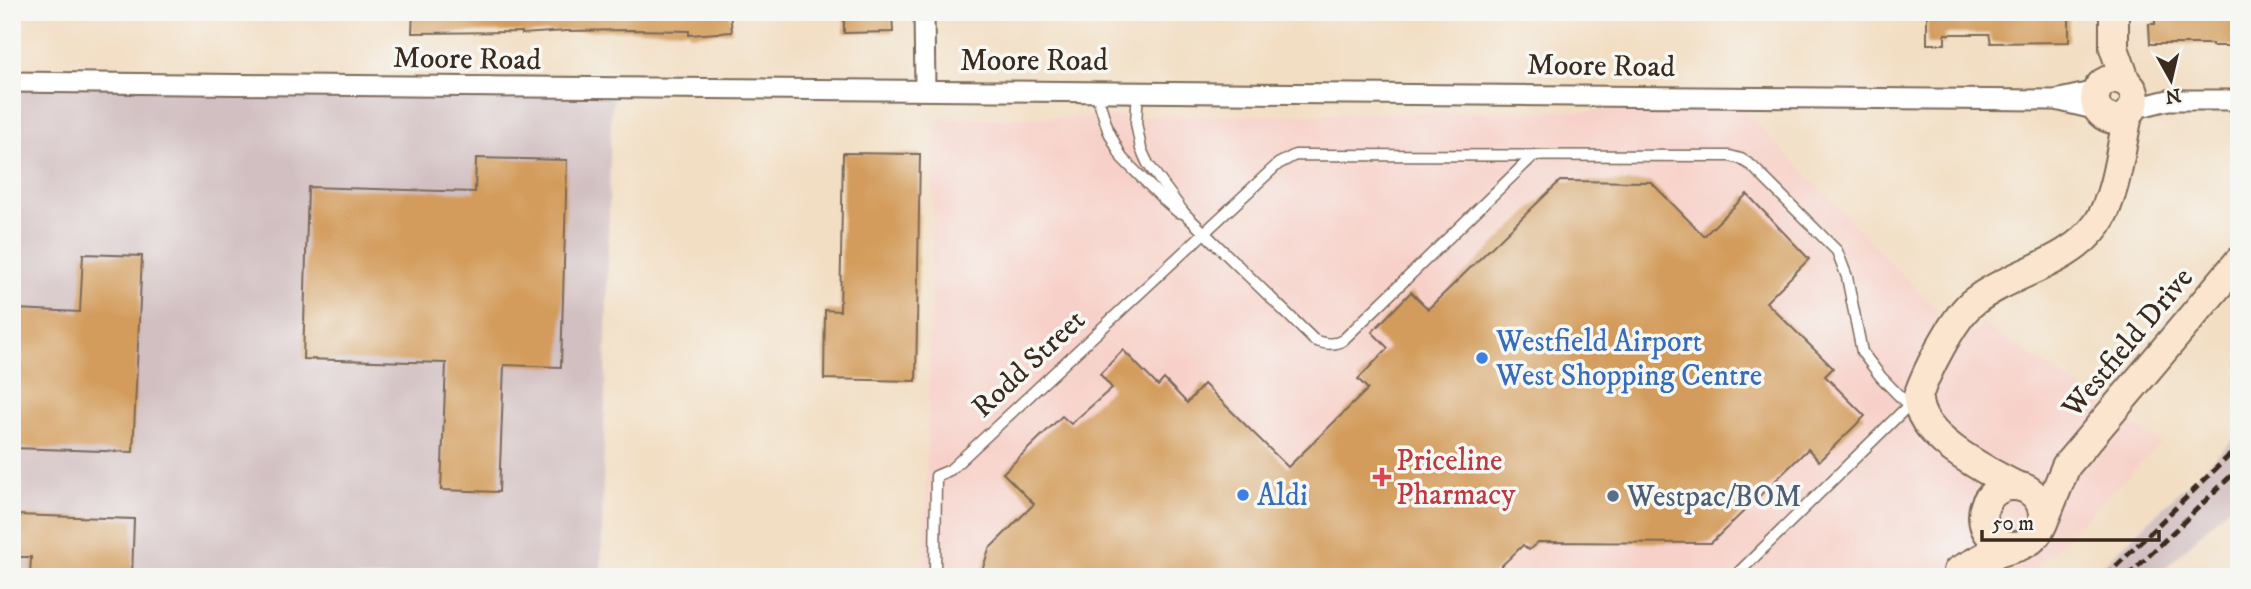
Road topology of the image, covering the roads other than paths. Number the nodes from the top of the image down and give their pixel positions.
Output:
1 (924, 12) edge
2 (2114, 12) edge
3 (12, 82) edge
4 (925, 89) junction
5 (1096, 91) junction
6 (1138, 91) junction
7 (2115, 100) junction
8 (2239, 100) edge
9 (1534, 155) junction
10 (1184, 213) junction
11 (1204, 232) junction
12 (2239, 261) edge
13 (1913, 400) junction
14 (1948, 444) junction
15 (2066, 466) junction
16 (2017, 486) junction
17 (1983, 518) junction
18 (2043, 523) junction
19 (2021, 545) junction
20 (1956, 574) edge
21 (935, 577) edge
22 (1734, 577) edge

1 - 4 street
2 - 7 main road
3 - 4 street, Moore Road
4 - 5 street, Moore Road
5 - 6 street, Moore Road
5 - 10 lane
6 - 7 street, Moore Road
6 - 10 lane
7 - 8 street, Moore Road
7 - 13 main road
9 - 11 lane, Rodd Street
9 - 11 lane
9 - 13 lane, Rodd Street
10 - 11 lane
11 - 21 lane, Rodd Street
12 - 15 main road, Westfield Drive
13 - 14 main road
13 - 22 lane
14 - 16 main road
14 - 17 main road
15 - 16 main road, Westfield Drive
15 - 18 main road, Westfield Drive
16 - 17 main road
16 - 18 main road
17 - 19 main road
17 - 20 main road
18 - 19 main road
19 - 20 main road

